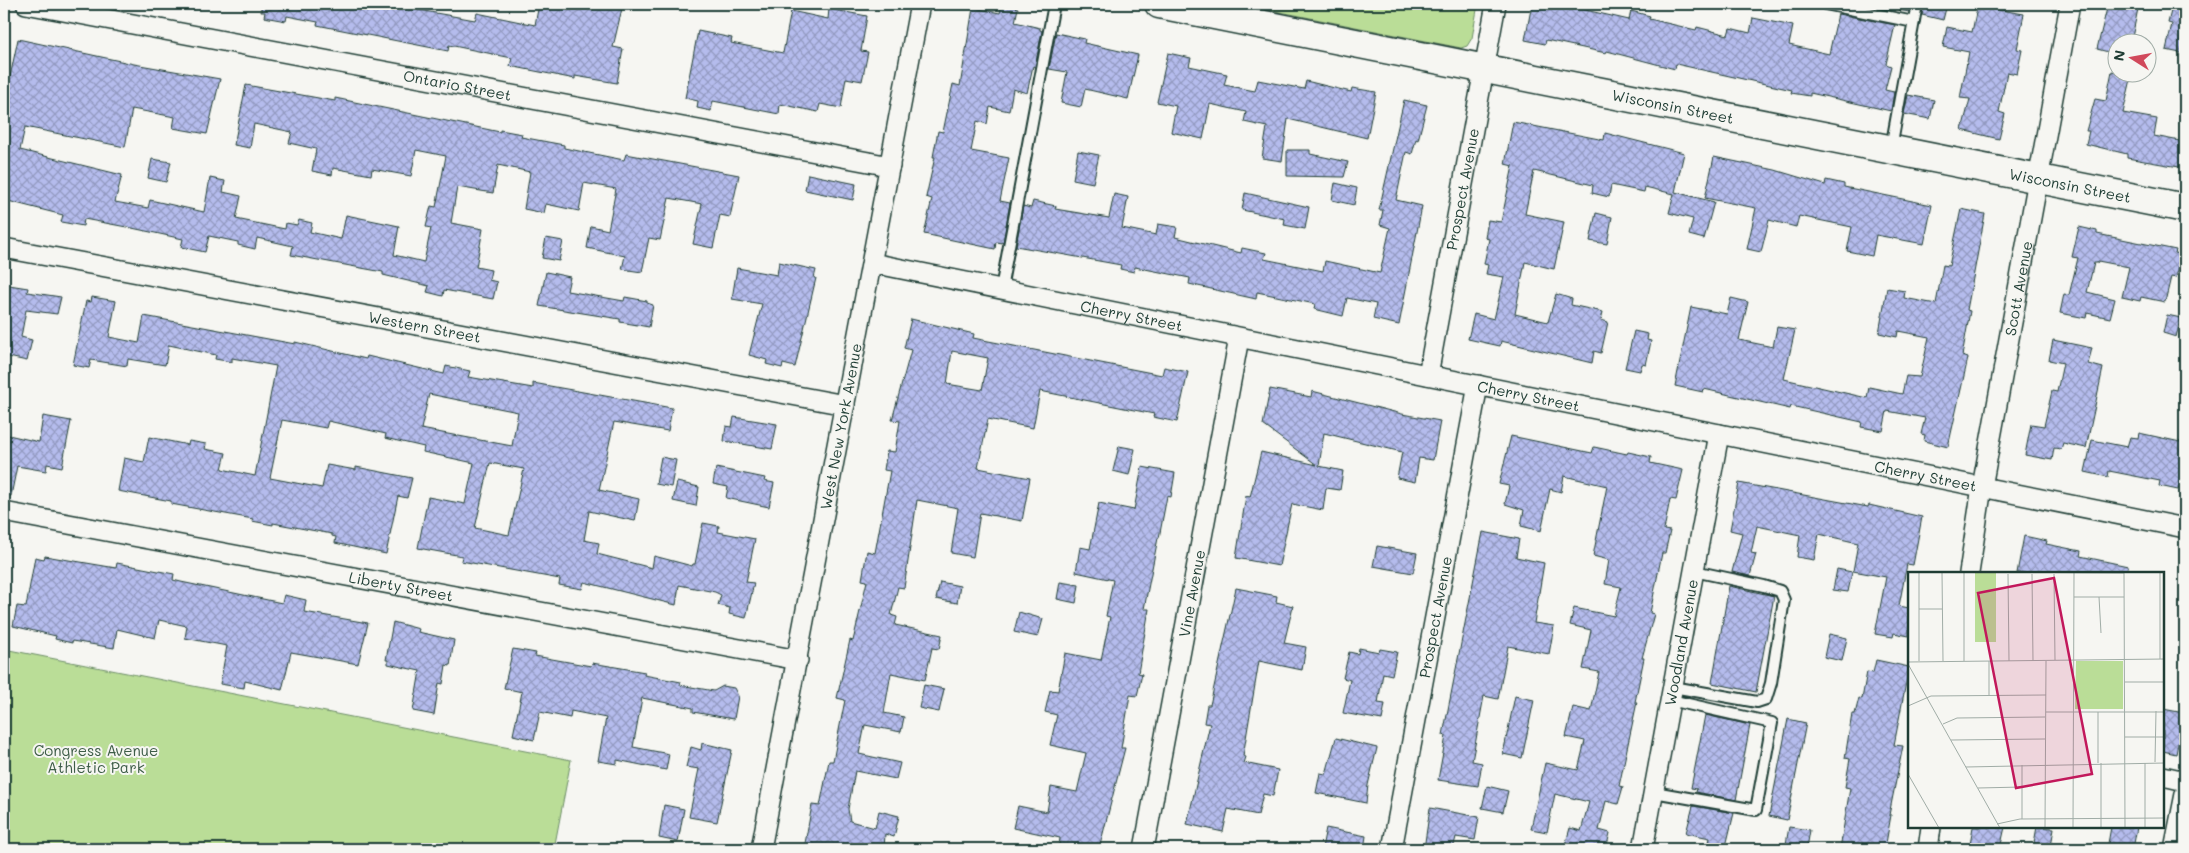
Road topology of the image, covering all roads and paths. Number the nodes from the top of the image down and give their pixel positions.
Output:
1 (26, 4) edge
2 (920, 4) edge
3 (1054, 4) edge
4 (1159, 4) edge
5 (1496, 4) edge
6 (1825, 4) edge
7 (1917, 4) edge
8 (2070, 4) edge
9 (1914, 22) junction
10 (1483, 68) junction
11 (1891, 151) junction
12 (890, 166) junction
13 (2038, 179) junction
14 (2185, 208) edge
15 (4, 248) edge
16 (872, 263) junction
17 (1001, 289) junction
18 (1239, 338) junction
19 (1428, 374) junction
20 (1478, 385) junction
21 (845, 405) junction
22 (1719, 434) junction
23 (1982, 487) junction
24 (4, 512) edge
25 (2185, 528) edge
26 (1694, 571) junction
27 (1969, 572) edge
28 (798, 660) junction
29 (1672, 694) junction
30 (2164, 776) edge
31 (2185, 781) edge
32 (1654, 792) junction
33 (2185, 794) edge
34 (1931, 828) edge
35 (761, 849) edge
36 (1144, 849) edge
37 (1392, 849) edge
38 (1643, 849) edge
39 (1928, 849) edge
40 (2174, 849) edge

1 - 12 street, Ontario Street
2 - 12 street, West New York Avenue
3 - 17 lane
4 - 10 street, Wisconsin Street
5 - 10 street, Prospect Avenue
6 - 9 lane
7 - 9 lane
8 - 13 street, Scott Avenue
9 - 11 lane
10 - 11 street, Wisconsin Street
10 - 19 street, Prospect Avenue
11 - 13 street, Wisconsin Street
12 - 16 street, West New York Avenue
13 - 14 street, Wisconsin Street
13 - 23 street, Scott Avenue
15 - 21 street, Western Street
16 - 17 street, Cherry Street
16 - 21 street, West New York Avenue
17 - 18 street, Cherry Street
18 - 19 street, Cherry Street
18 - 36 street, Vine Avenue
19 - 20 street, Cherry Street
20 - 22 street, Cherry Street
20 - 37 street, Prospect Avenue
21 - 28 street, West New York Avenue
22 - 23 street, Cherry Street
22 - 26 street, Woodland Avenue
23 - 25 street, Cherry Street
23 - 27 street, Scott Avenue
24 - 28 street, Liberty Street
26 - 29 street, Woodland Avenue
26 - 29 lane
28 - 35 street, West New York Avenue
29 - 32 street, Woodland Avenue
29 - 32 lane
30 - 31 street
32 - 38 street, Woodland Avenue
33 - 40 street
34 - 39 street

